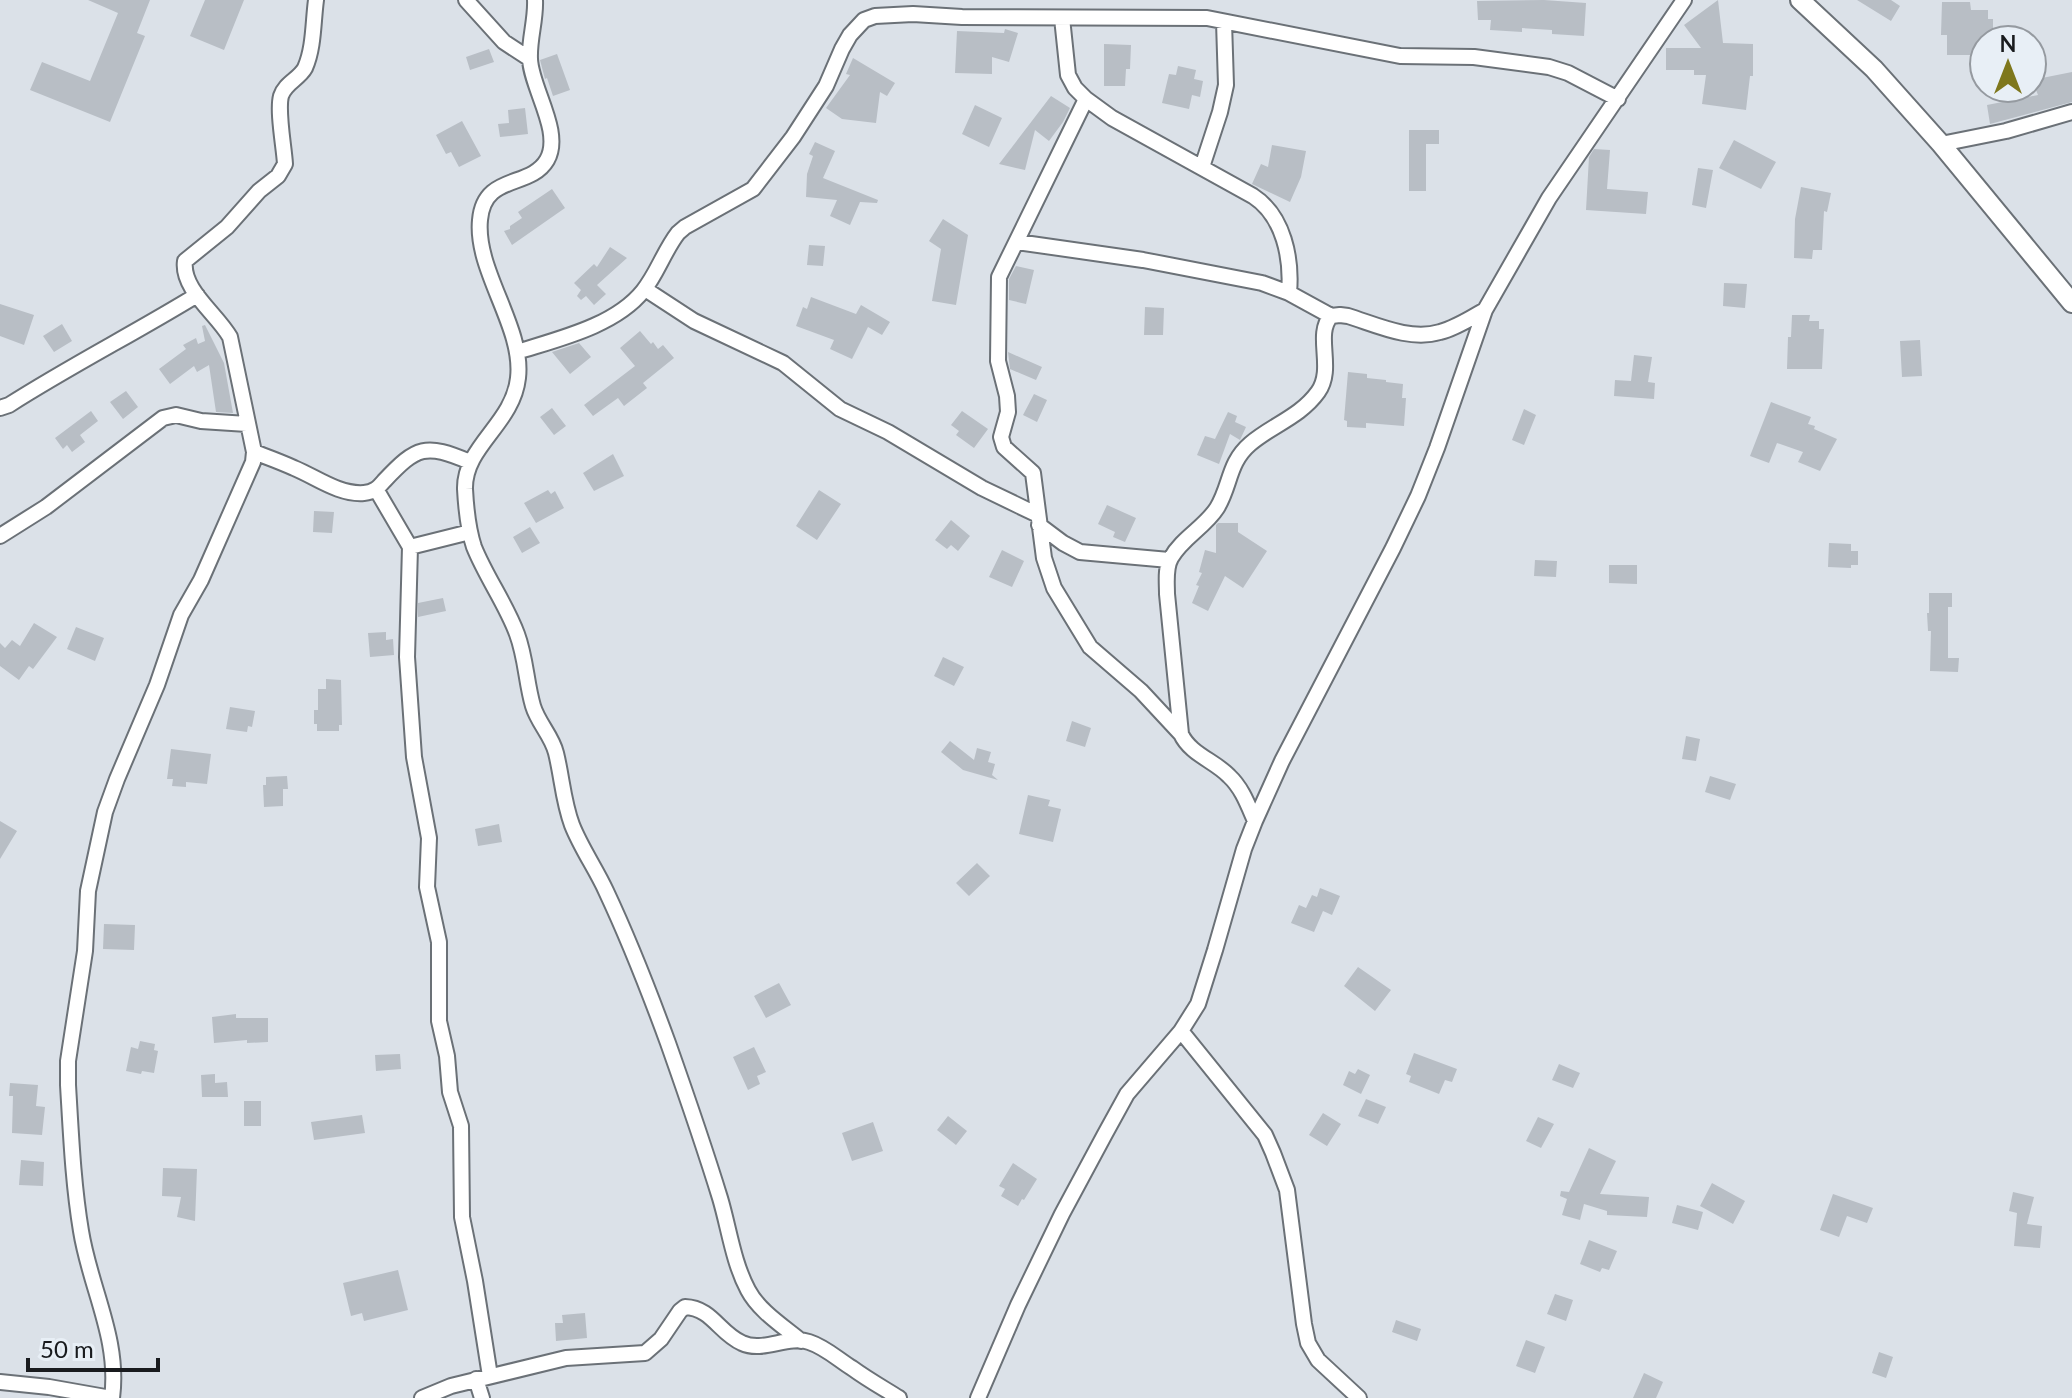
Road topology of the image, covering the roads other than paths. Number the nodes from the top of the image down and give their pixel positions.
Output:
1 (466, 0) edge
2 (535, 0) edge
3 (1684, 0) edge
4 (1800, 0) edge
5 (316, 1) edge
6 (916, 7) edge
7 (1062, 18) junction
8 (1224, 22) junction
9 (530, 59) junction
10 (1086, 99) junction
11 (1618, 99) junction
12 (2072, 112) edge
13 (1941, 144) junction
14 (1202, 167) junction
15 (1017, 242) junction
16 (645, 289) junction
17 (1289, 293) junction
18 (197, 295) junction
19 (2072, 303) edge
20 (1485, 310) junction
21 (1331, 316) junction
22 (517, 352) junction
23 (0, 408) edge
24 (247, 424) junction
25 (254, 452) junction
26 (470, 462) junction
27 (376, 489) junction
28 (1038, 520) junction
29 (470, 532) junction
30 (0, 536) edge
31 (410, 547) junction
32 (1169, 560) junction
33 (1181, 734) junction
34 (1255, 821) junction
35 (1181, 1031) junction
36 (801, 1341) junction
37 (483, 1378) junction
38 (0, 1382) edge
39 (112, 1398) edge
40 (422, 1398) edge
41 (482, 1398) edge
42 (899, 1398) edge
43 (978, 1398) edge
44 (1359, 1398) edge

1 - 9 street
2 - 9 street
3 - 11 street
4 - 13 street
5 - 18 street
6 - 7 street
6 - 16 street
7 - 8 street
7 - 10 street
8 - 11 street
8 - 14 street
9 - 22 street
10 - 14 street
10 - 15 street
11 - 20 street
12 - 13 street
13 - 19 street
14 - 17 street
15 - 17 street
15 - 28 street
16 - 22 street
16 - 28 street
17 - 21 street
18 - 23 street
18 - 24 street
20 - 21 street
20 - 34 street
21 - 32 street
22 - 26 street
24 - 25 street
24 - 30 street
25 - 27 street
25 - 39 street
26 - 27 street
26 - 29 street
27 - 31 street
28 - 32 street
28 - 33 street
29 - 31 street
29 - 36 street
31 - 37 street
32 - 33 street
33 - 34 street
34 - 35 street
35 - 43 street
35 - 44 street
36 - 37 street
36 - 42 street
37 - 40 street
37 - 41 street
38 - 39 street

